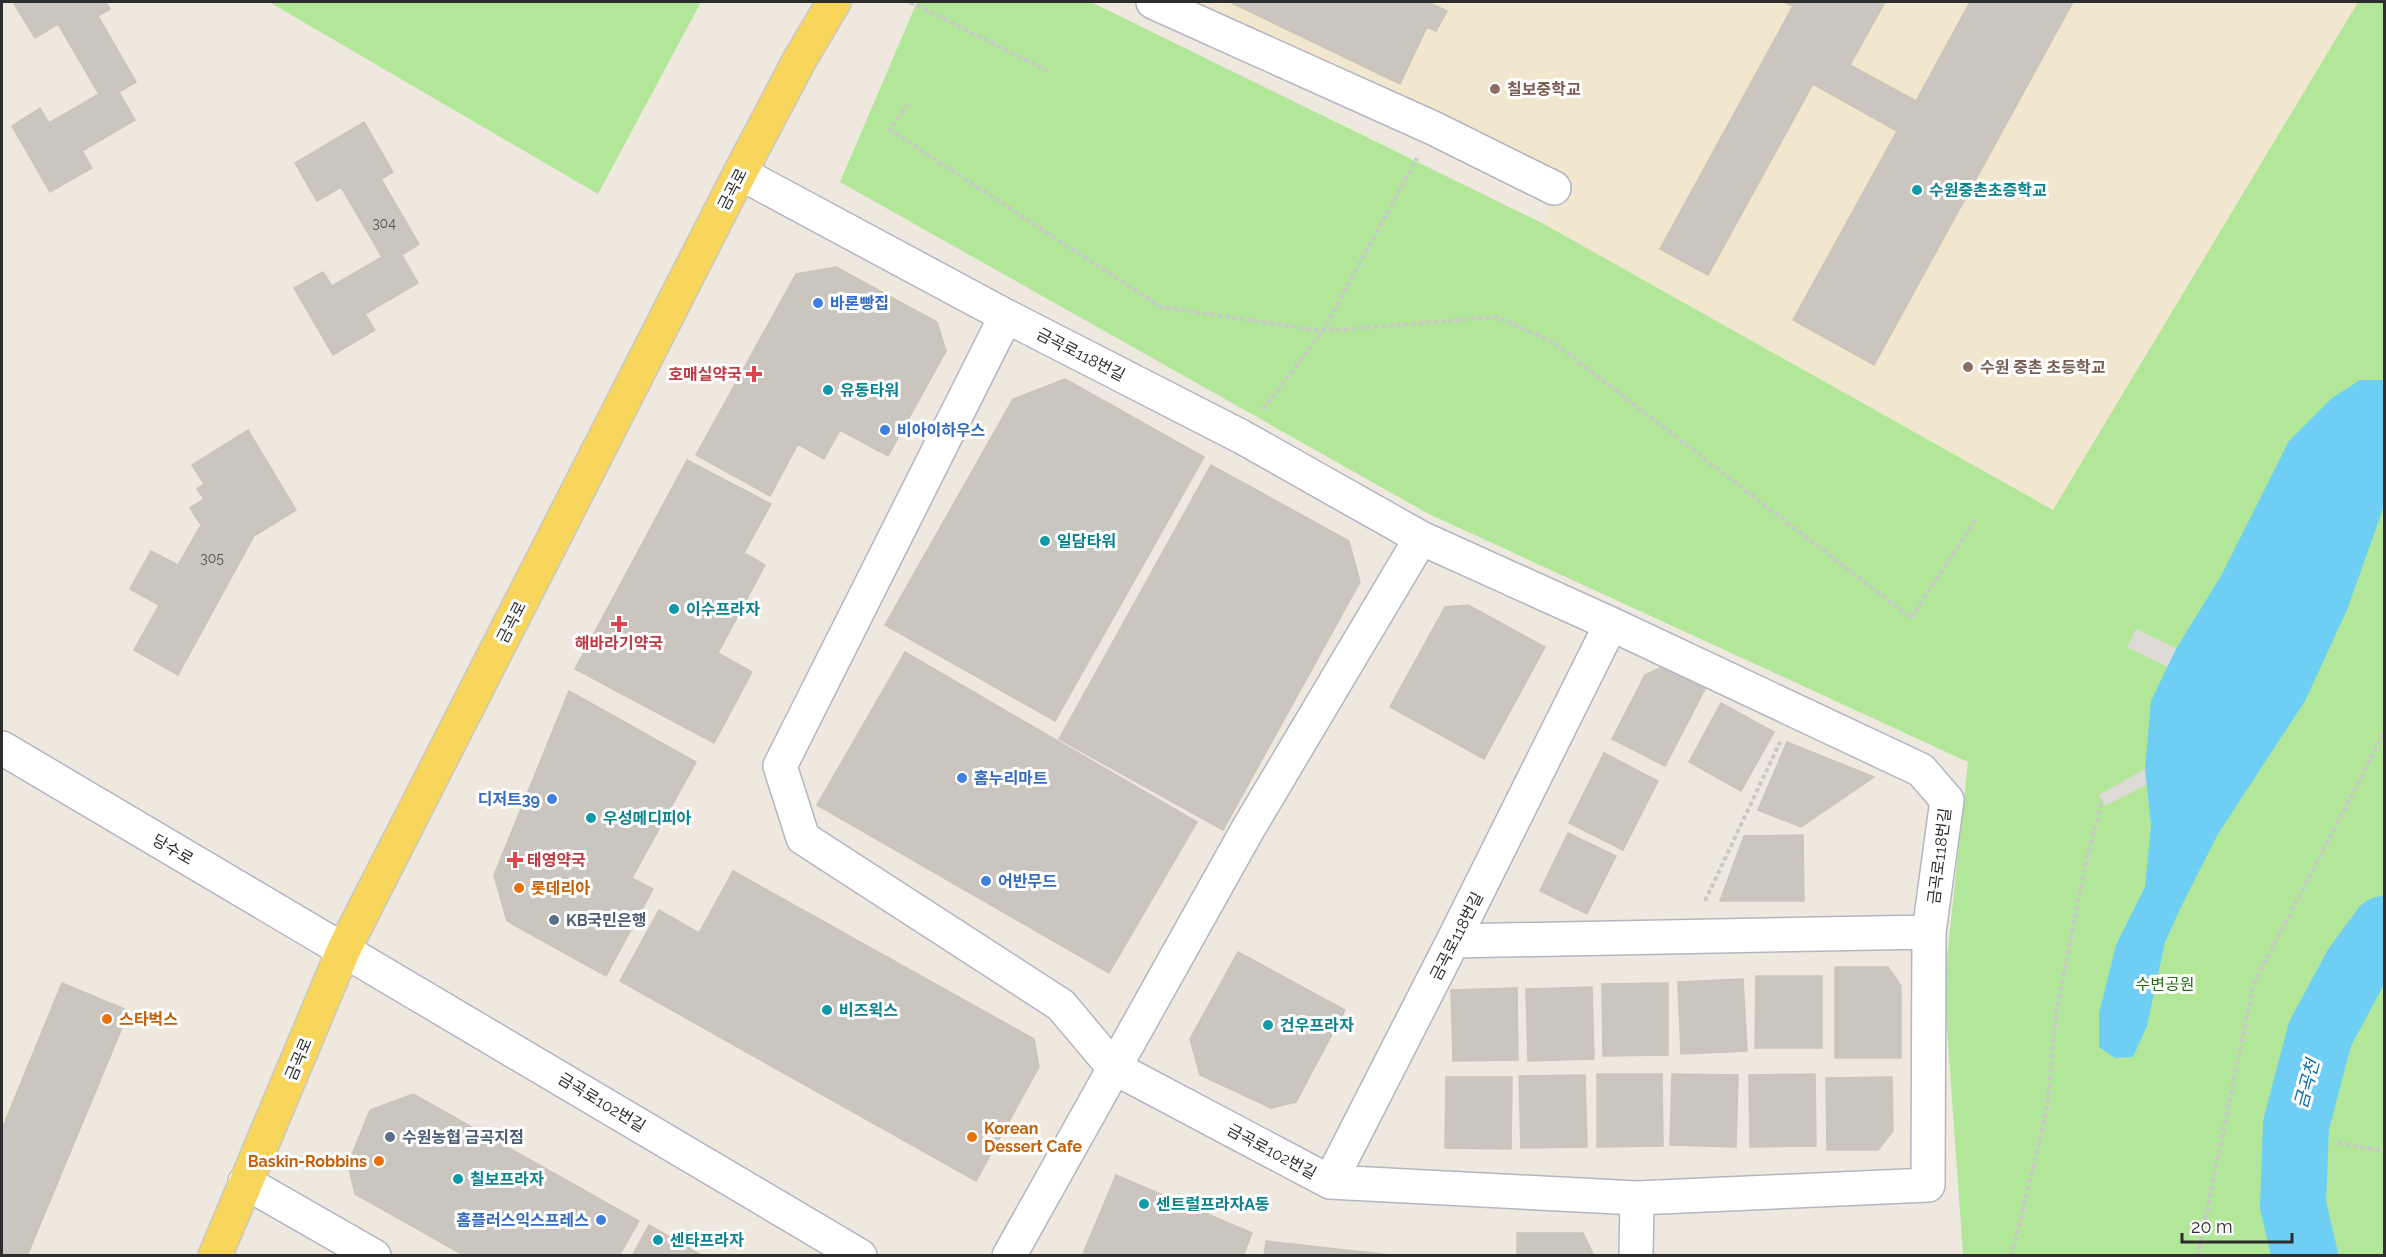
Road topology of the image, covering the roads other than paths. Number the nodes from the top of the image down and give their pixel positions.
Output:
1 (834, 2) edge
2 (1153, 2) edge
3 (740, 173) junction
4 (1554, 188) dead end
5 (1006, 316) junction
6 (1421, 538) junction
7 (1611, 624) junction
8 (2, 748) edge
9 (1929, 932) junction
10 (1453, 941) junction
11 (345, 949) junction
12 (1113, 1067) junction
13 (245, 1182) junction
14 (1330, 1182) junction
15 (1928, 1185) joint
16 (1637, 1198) junction
17 (215, 1256) edge
18 (374, 1256) edge
19 (860, 1256) edge
20 (1009, 1256) edge
21 (1636, 1256) edge

1 - 3 main road, 금곡로
2 - 4 street
3 - 5 street, 금곡로118번길
3 - 11 main road, 금곡로
5 - 6 street, 금곡로118번길
5 - 12 street
6 - 7 street, 금곡로118번길
6 - 12 street
7 - 9 street, 금곡로118번길
7 - 10 street, 금곡로118번길
8 - 11 street, 당수로
9 - 10 street
9 - 15 street, 금곡로118번길
10 - 14 street, 금곡로118번길
11 - 13 main road, 금곡로
11 - 19 street, 금곡로102번길
12 - 14 street, 금곡로102번길
12 - 20 street
13 - 17 main road, 금곡로
13 - 18 street
14 - 16 street, 금곡로102번길
15 - 16 street, 금곡로102번길
16 - 21 street

